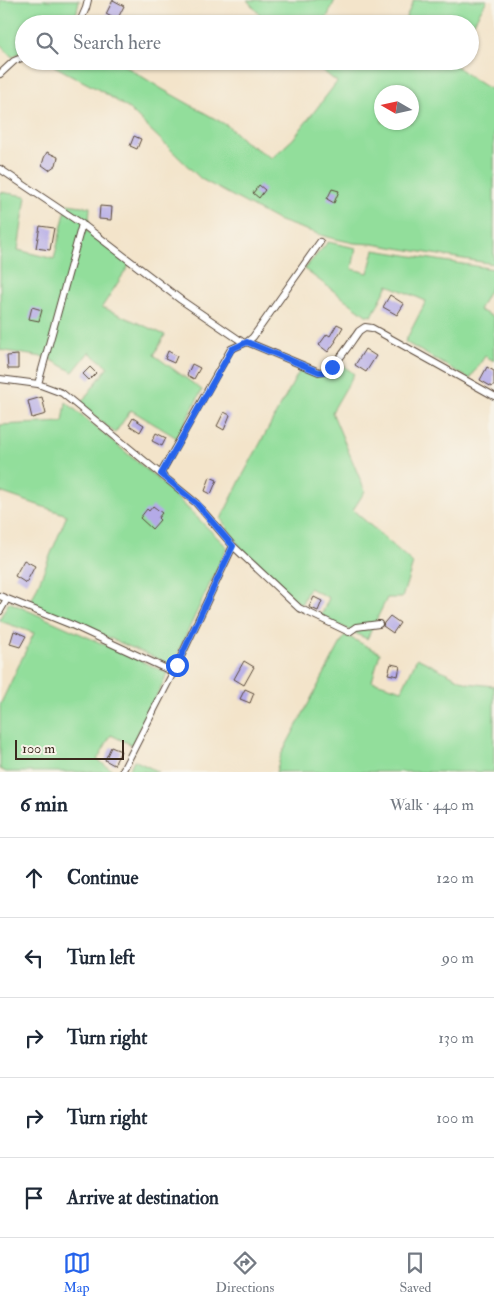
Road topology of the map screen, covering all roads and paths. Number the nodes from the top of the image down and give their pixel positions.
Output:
1 (88, 0) edge
2 (83, 15) edge
3 (15, 61) edge
4 (0, 74) edge
5 (0, 169) edge
6 (82, 224) junction
7 (320, 242) dead end
8 (246, 342) junction
9 (0, 379) edge
10 (38, 384) junction
11 (494, 396) edge
12 (161, 474) junction
13 (233, 546) junction
14 (0, 596) edge
15 (7, 598) junction
16 (0, 610) edge
17 (379, 624) dead end
18 (173, 672) junction
19 (122, 772) edge

1 - 2 street
3 - 4 street
5 - 6 street
6 - 8 street
6 - 10 street
7 - 8 street
8 - 11 street
8 - 12 street
9 - 10 street
10 - 12 street
12 - 13 street
13 - 17 street
13 - 18 street
14 - 15 street
15 - 16 street
15 - 18 street
18 - 19 street

